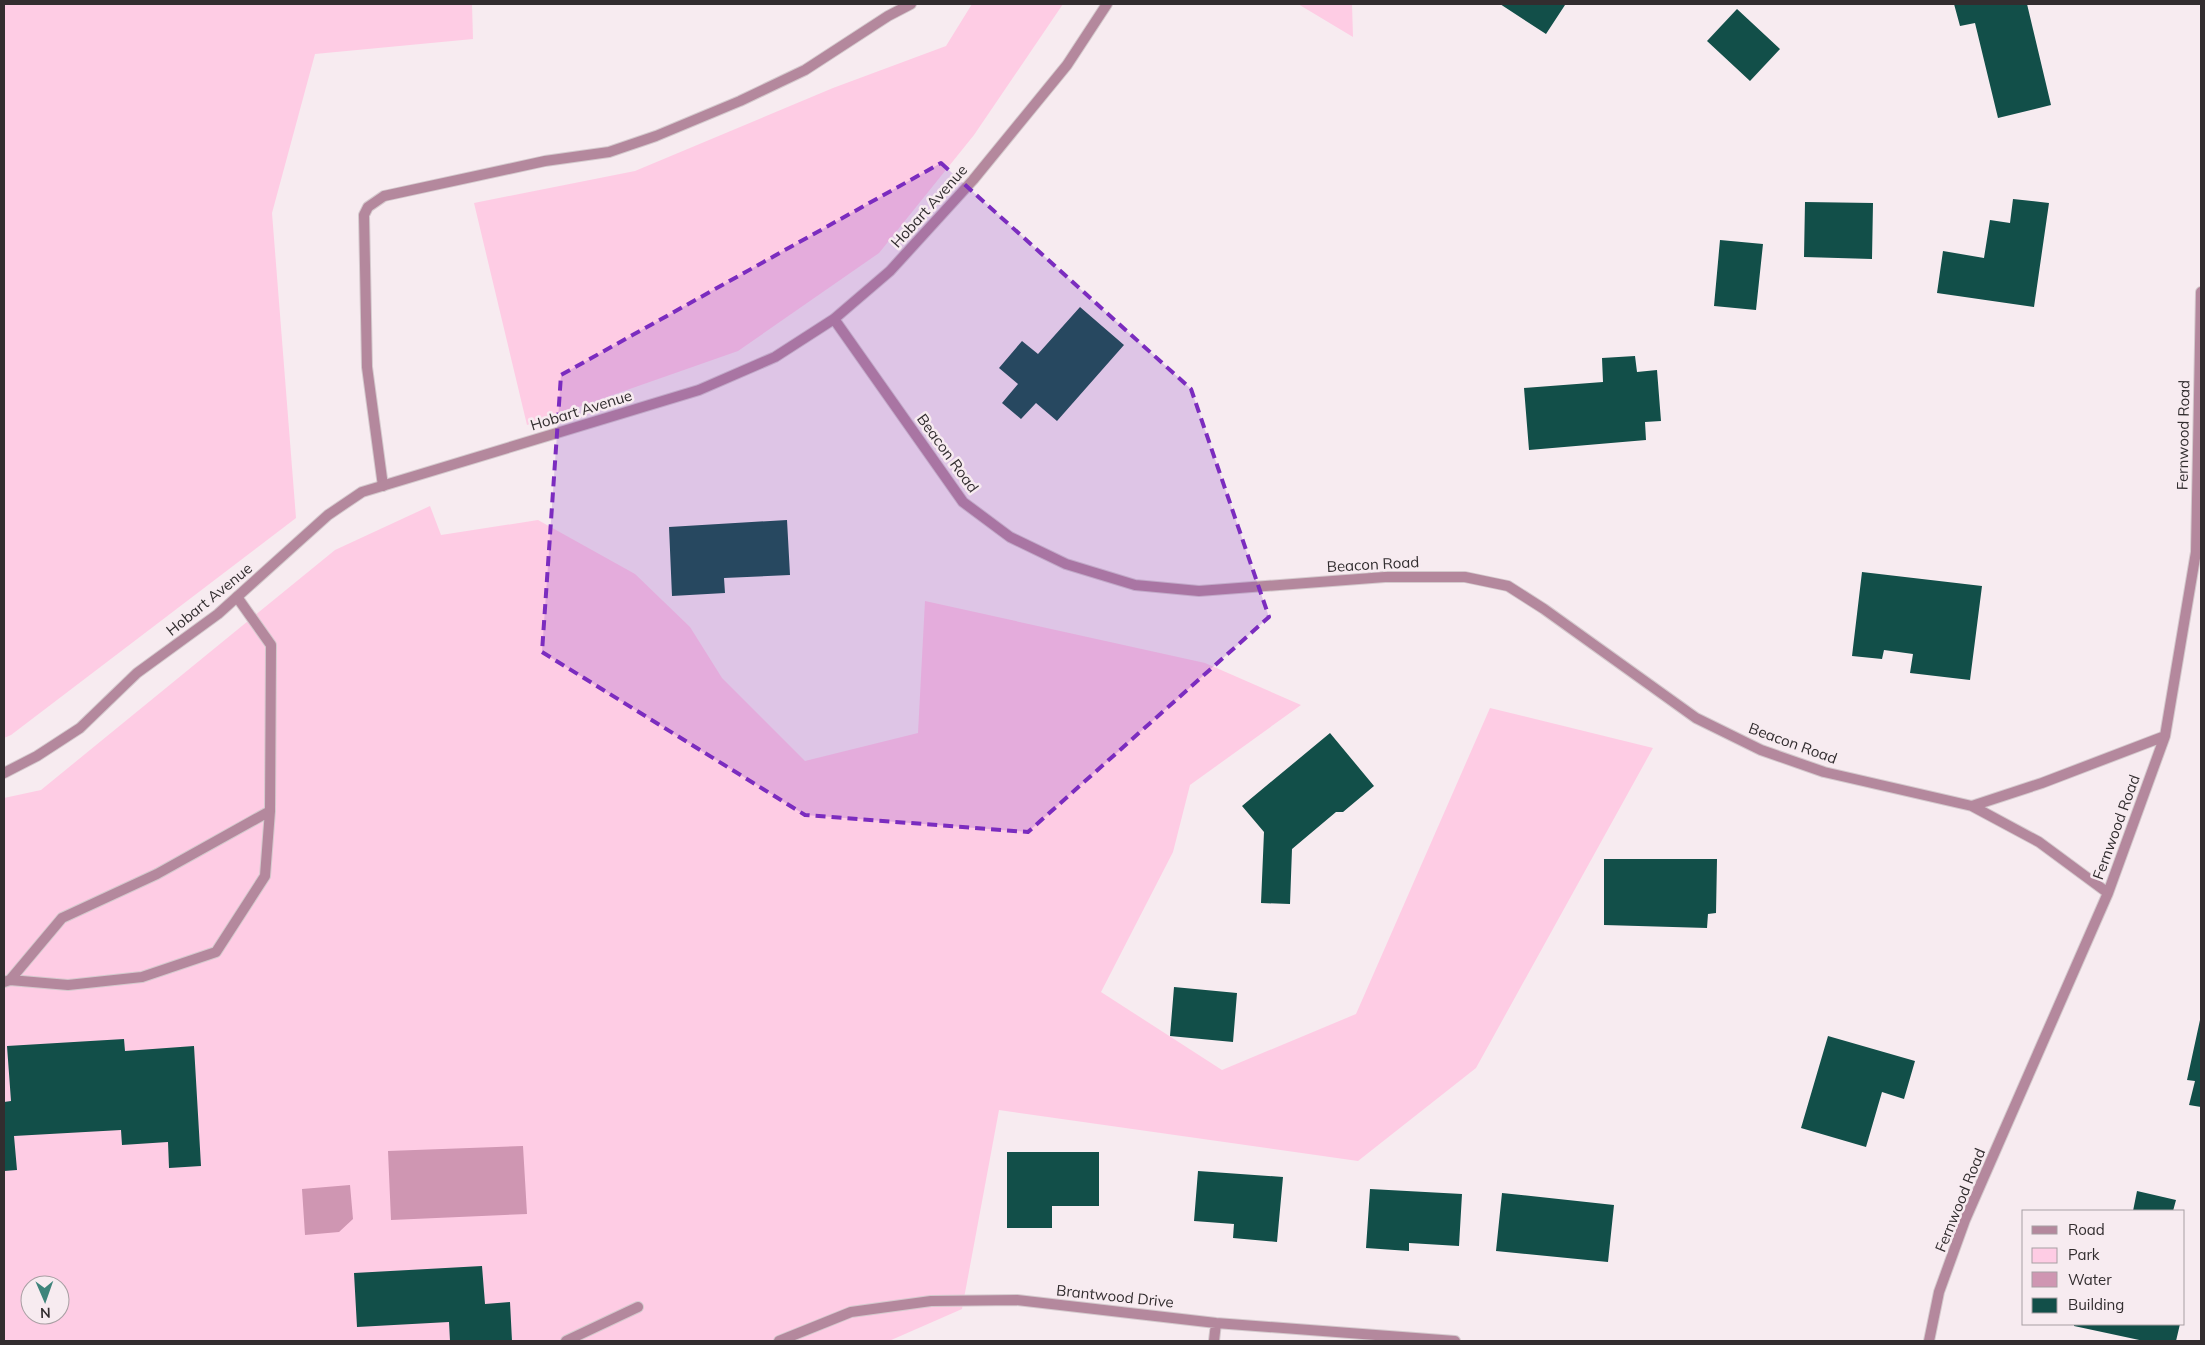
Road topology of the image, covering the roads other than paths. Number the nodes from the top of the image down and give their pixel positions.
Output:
1 (911, 4) edge
2 (1107, 4) edge
3 (2201, 292) edge
4 (834, 319) junction
5 (383, 486) junction
6 (237, 597) junction
7 (2165, 736) junction
8 (4, 773) edge
9 (1972, 806) junction
10 (270, 811) junction
11 (2108, 893) junction
12 (7, 981) edge
13 (638, 1307) dead end
14 (1216, 1323) junction
15 (566, 1341) edge
16 (778, 1341) edge
17 (1214, 1341) edge
18 (1455, 1341) edge
19 (1929, 1341) edge

1 - 5 street
2 - 4 street, Hobart Avenue
3 - 7 street, Fernwood Road
4 - 5 street, Hobart Avenue
4 - 9 street, Beacon Road
5 - 6 street, Hobart Avenue
6 - 8 street, Hobart Avenue
6 - 10 street
7 - 9 street
7 - 11 street, Fernwood Road
9 - 11 street, Beacon Road
10 - 12 street
10 - 12 street
11 - 19 street, Fernwood Road
13 - 15 street
14 - 16 street, Brantwood Drive
14 - 17 street
14 - 18 street, Brantwood Drive

